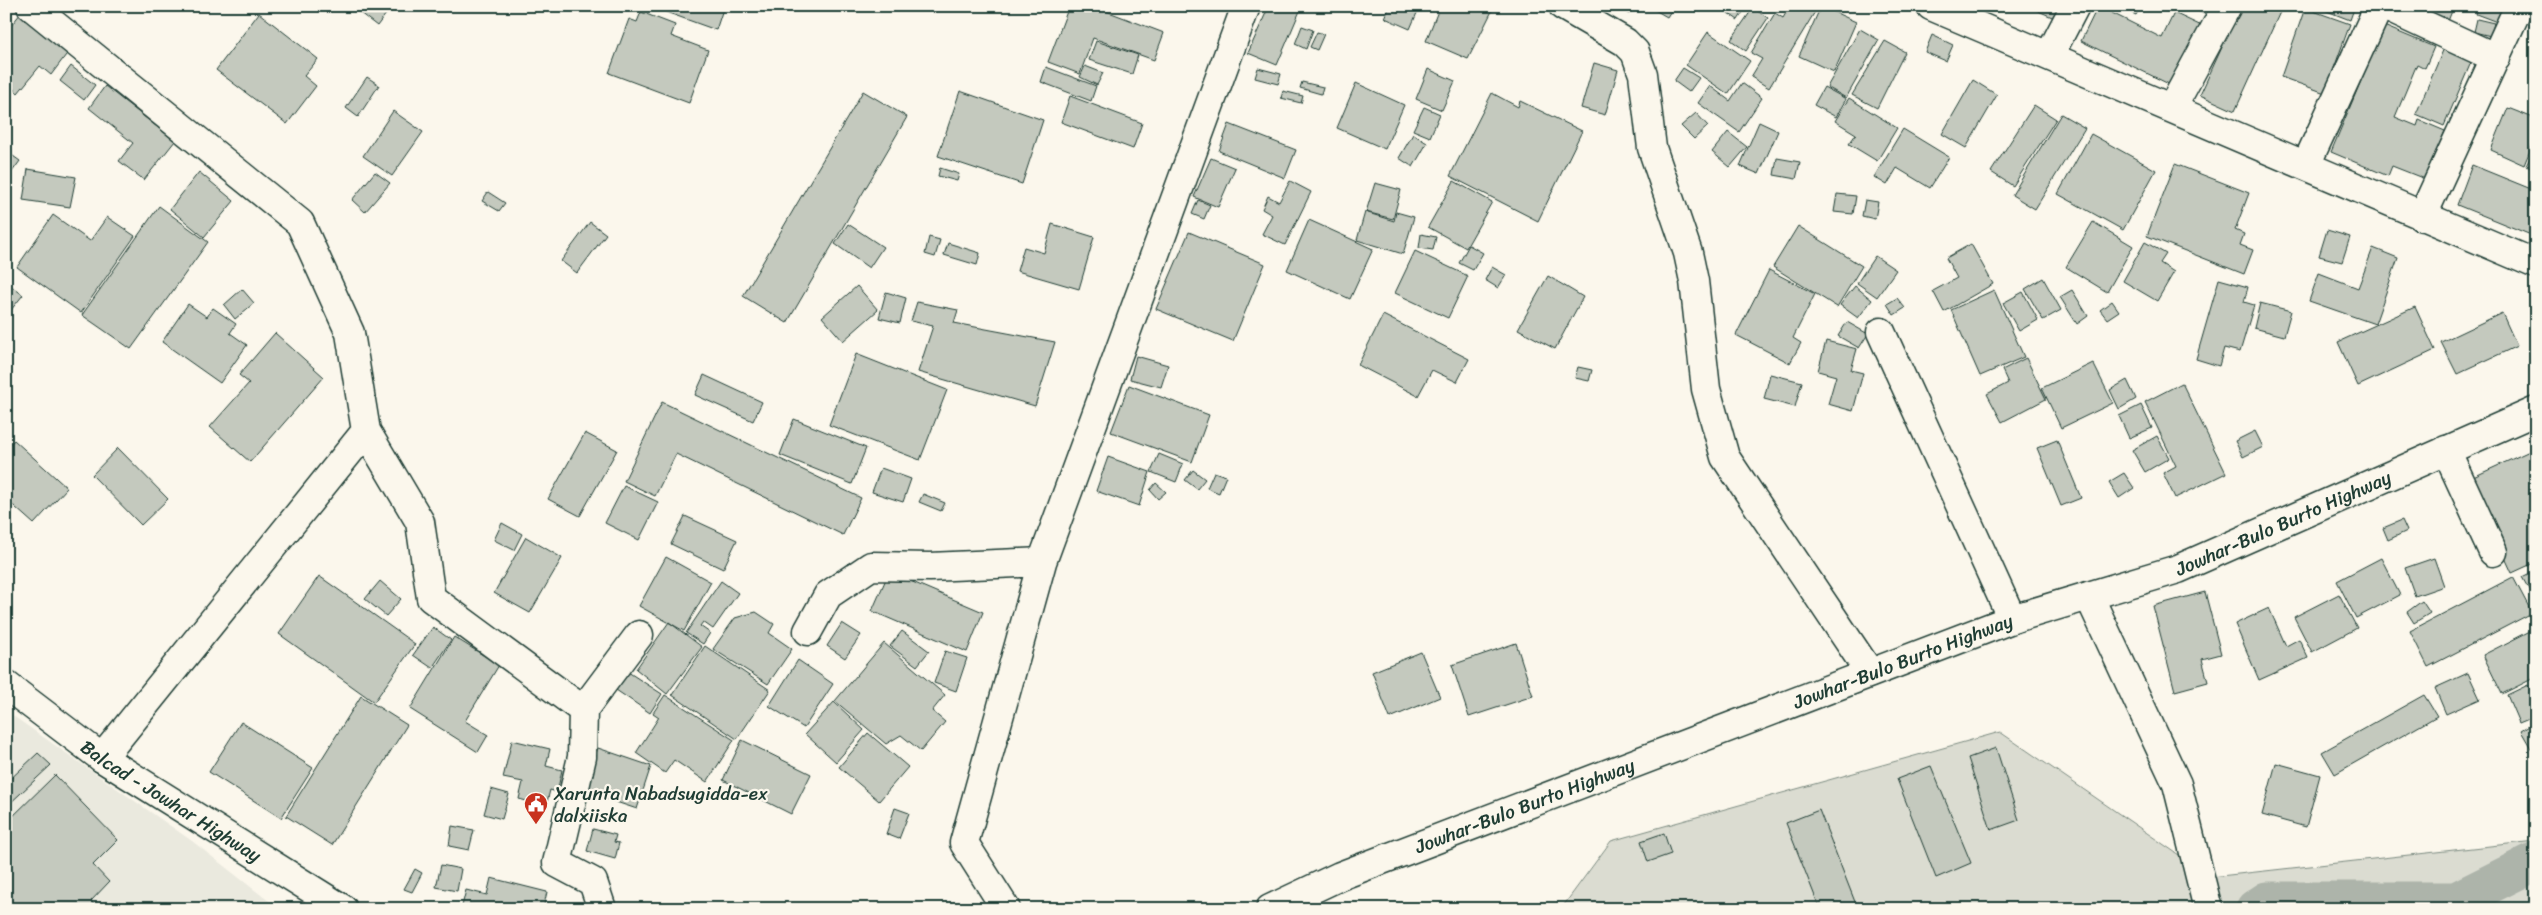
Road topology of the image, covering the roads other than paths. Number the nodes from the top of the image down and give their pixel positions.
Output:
1 (31, 6) edge
2 (1246, 6) edge
3 (1563, 6) edge
4 (1931, 6) edge
5 (2075, 6) edge
6 (2226, 6) edge
7 (2379, 6) edge
8 (2384, 6) edge
9 (2520, 6) edge
10 (2050, 56) junction
11 (2496, 58) junction
12 (2172, 108) junction
13 (2306, 165) junction
14 (2422, 217) junction
15 (2536, 264) edge
16 (1881, 332) dead end
17 (2536, 411) edge
18 (366, 431) junction
19 (2446, 450) junction
20 (2493, 552) dead end
21 (1042, 562) junction
22 (2089, 596) junction
23 (2012, 619) junction
24 (808, 631) dead end
25 (639, 635) dead end
26 (1870, 673) junction
27 (6, 685) edge
28 (583, 710) junction
29 (102, 758) junction
30 (343, 909) edge
31 (602, 909) edge
32 (1006, 909) edge
33 (1270, 909) edge
34 (2208, 909) edge

1 - 18 street
2 - 21 street
3 - 26 street
4 - 10 street
5 - 10 street
6 - 12 street
7 - 13 street
8 - 11 street
9 - 11 street
10 - 12 street
11 - 14 street
12 - 13 street
13 - 14 street
14 - 15 street
16 - 23 street
17 - 19 street, Jowhar-Bulo Burto Highway
18 - 28 street
18 - 29 street
19 - 20 street
19 - 22 street, Jowhar-Bulo Burto Highway
21 - 24 street
21 - 32 street
22 - 23 street, Jowhar-Bulo Burto Highway
22 - 34 street
23 - 26 street, Jowhar-Bulo Burto Highway
25 - 28 street
26 - 33 street, Jowhar-Bulo Burto Highway
27 - 29 street, Balcad - Jowhar Highway
28 - 31 street
29 - 30 street, Balcad - Jowhar Highway

